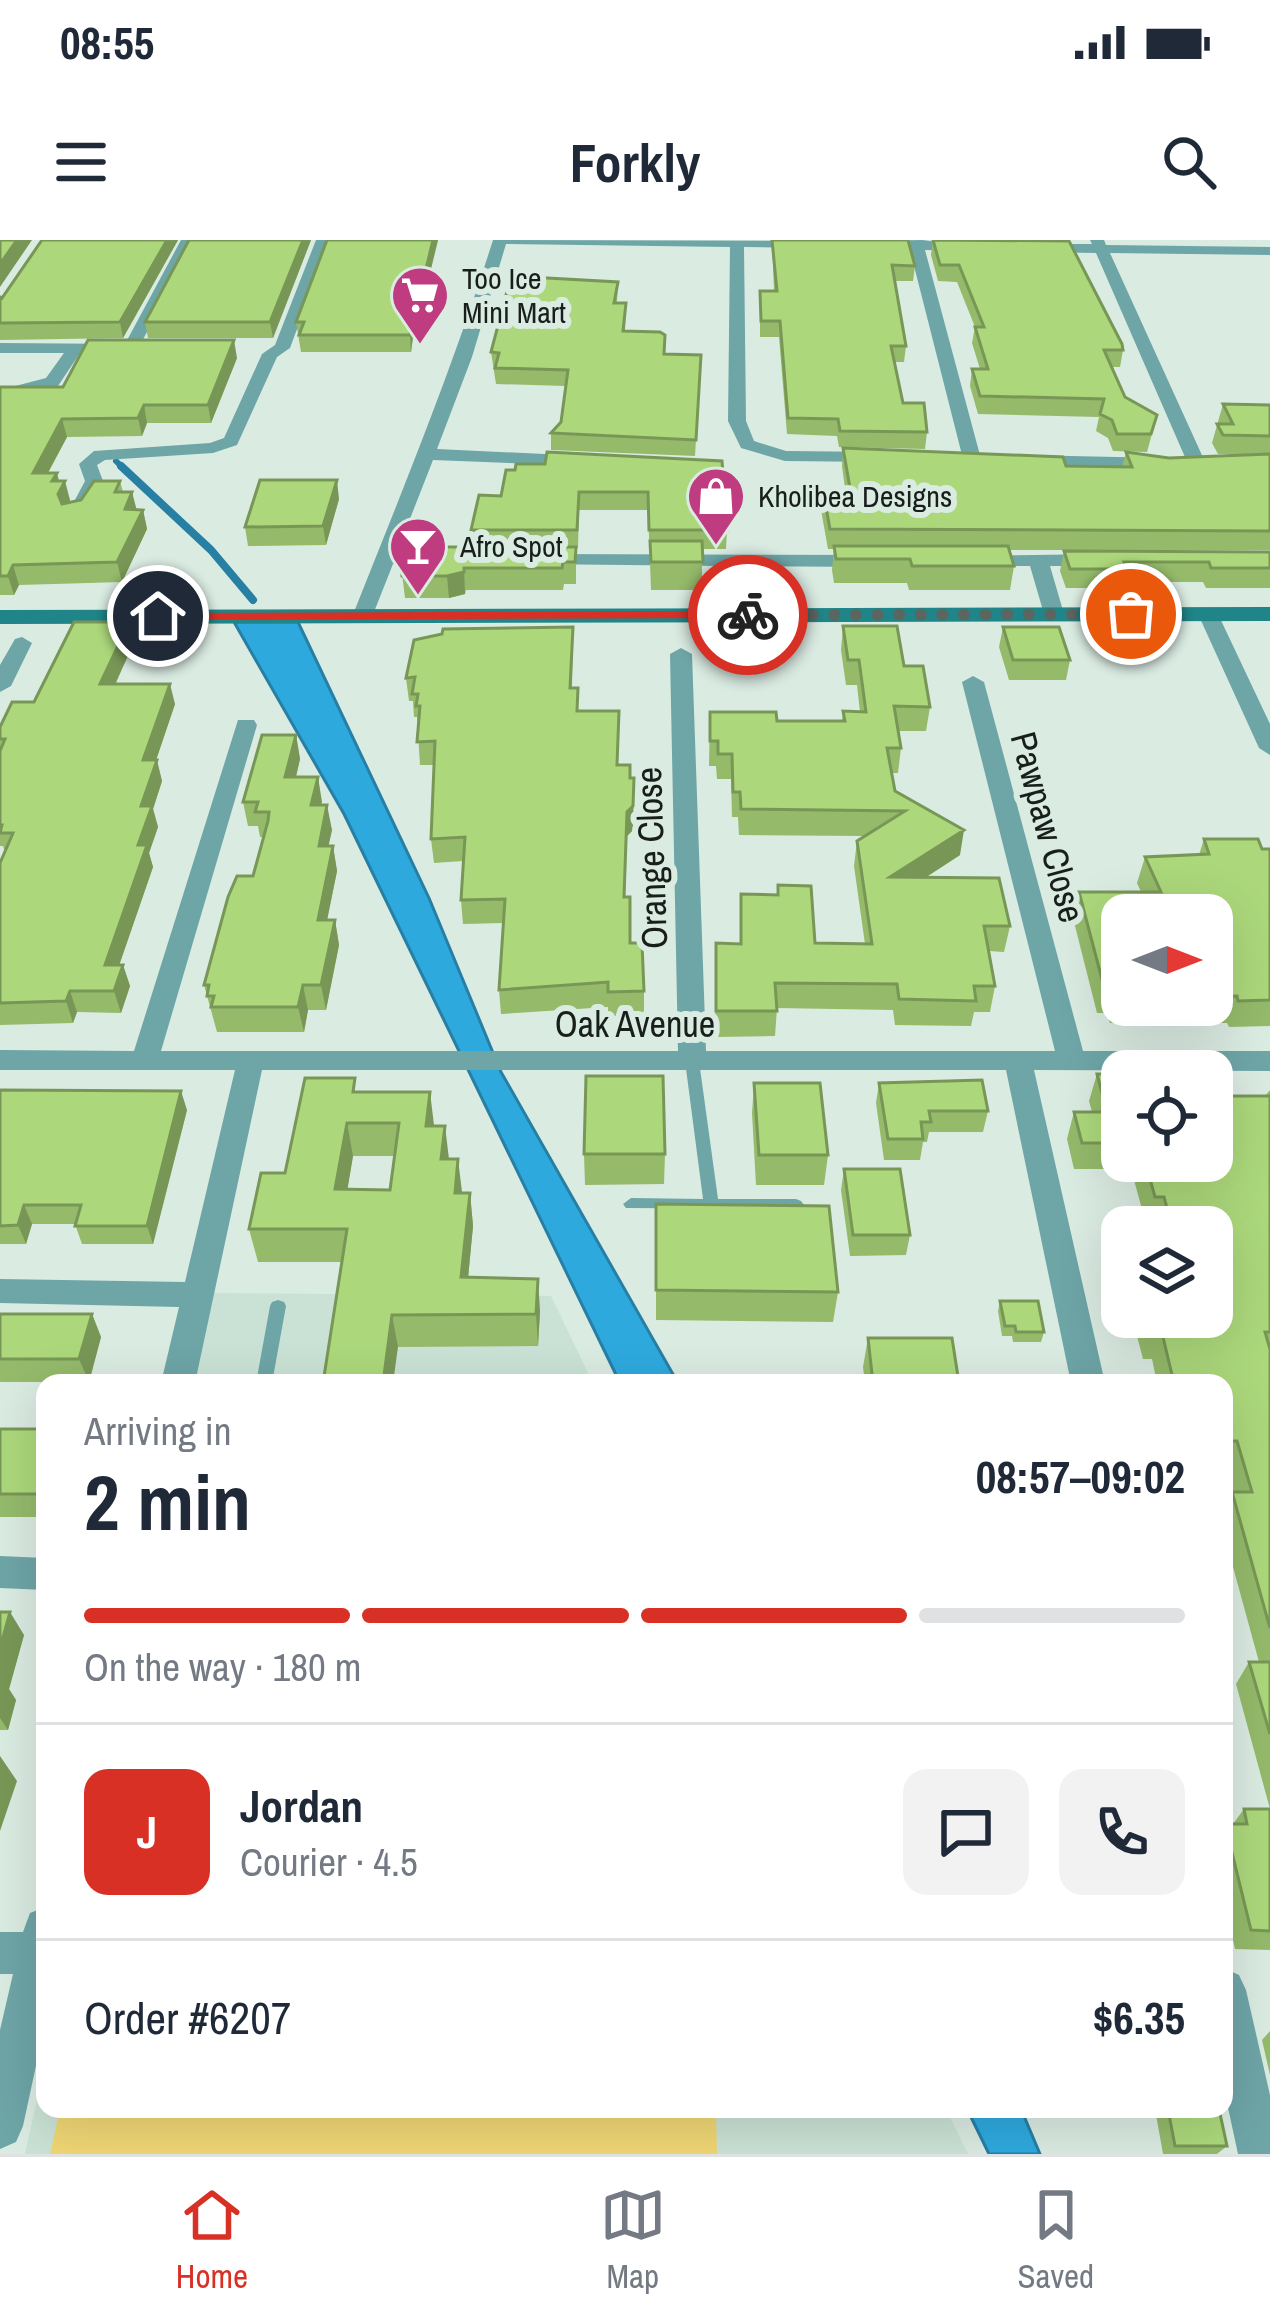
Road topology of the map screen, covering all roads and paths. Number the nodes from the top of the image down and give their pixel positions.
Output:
1 (188, 240) edge
2 (323, 240) edge
3 (500, 240) edge
4 (737, 241) edge
5 (916, 243) edge
6 (827, 244) edge
7 (849, 244) edge
8 (1100, 245) edge
9 (986, 247) edge
10 (1009, 248) edge
11 (1270, 251) edge
12 (75, 348) junction
13 (131, 348) junction
14 (152, 348) edge
15 (260, 348) dead end
16 (282, 348) junction
17 (0, 349) edge
18 (0, 395) edge
19 (424, 454) junction
20 (902, 458) edge
21 (949, 459) edge
22 (972, 459) junction
23 (606, 462) edge
24 (76, 515) edge
25 (382, 558) junction
26 (460, 560) edge
27 (508, 560) edge
28 (943, 560) edge
29 (1037, 560) junction
30 (1124, 560) edge
31 (896, 561) edge
32 (730, 562) junction
33 (1054, 614) junction
34 (1208, 614) junction
35 (1270, 614) edge
36 (733, 615) junction
37 (362, 616) junction
38 (0, 617) edge
39 (22, 643) dead end
40 (681, 654) dead end
41 (973, 682) dead end
42 (0, 686) edge
43 (246, 724) dead end
44 (1270, 748) edge
45 (0, 1060) edge
46 (1018, 1060) junction
47 (1071, 1060) junction
48 (1270, 1060) edge
49 (692, 1061) junction
50 (144, 1062) junction
51 (250, 1063) junction
52 (631, 1204) dead end
53 (711, 1204) junction
54 (796, 1205) edge
55 (0, 1291) edge
56 (199, 1295) junction
57 (278, 1306) dead end
58 (180, 1374) edge
59 (266, 1374) edge
60 (1086, 1374) edge
61 (0, 1572) edge
62 (36, 1574) edge
63 (28, 1944) edge
64 (1233, 2030) edge
65 (0, 2126) edge
66 (1261, 2154) edge

1 - 13 street
2 - 16 street
3 - 4 street
3 - 19 street
4 - 6 street
4 - 20 street
5 - 7 street
5 - 9 street
5 - 22 street
8 - 10 street
8 - 11 street
8 - 22 street
12 - 13 street
12 - 17 street
12 - 18 street
13 - 14 street
15 - 16 street
16 - 24 street
19 - 23 street
19 - 25 street
21 - 22 street
25 - 26 street
25 - 37 street
27 - 32 street
28 - 29 street
29 - 30 street
29 - 33 street
31 - 32 street
32 - 36 street
33 - 34 main road
33 - 36 main road
34 - 35 main road
34 - 44 street
36 - 37 main road
37 - 38 main road
39 - 42 street
40 - 49 street, Orange Close
41 - 47 street, Pawpaw Close
43 - 50 street
45 - 50 street, Oak Avenue
46 - 47 street, Oak Avenue
46 - 49 street, Oak Avenue
46 - 60 street
47 - 48 street, Oak Avenue
49 - 51 street, Oak Avenue
49 - 53 lane
50 - 51 street, Oak Avenue
51 - 56 street
52 - 53 lane
53 - 54 lane
55 - 56 street
56 - 58 street
57 - 59 lane
61 - 62 street
63 - 65 street
64 - 66 street

